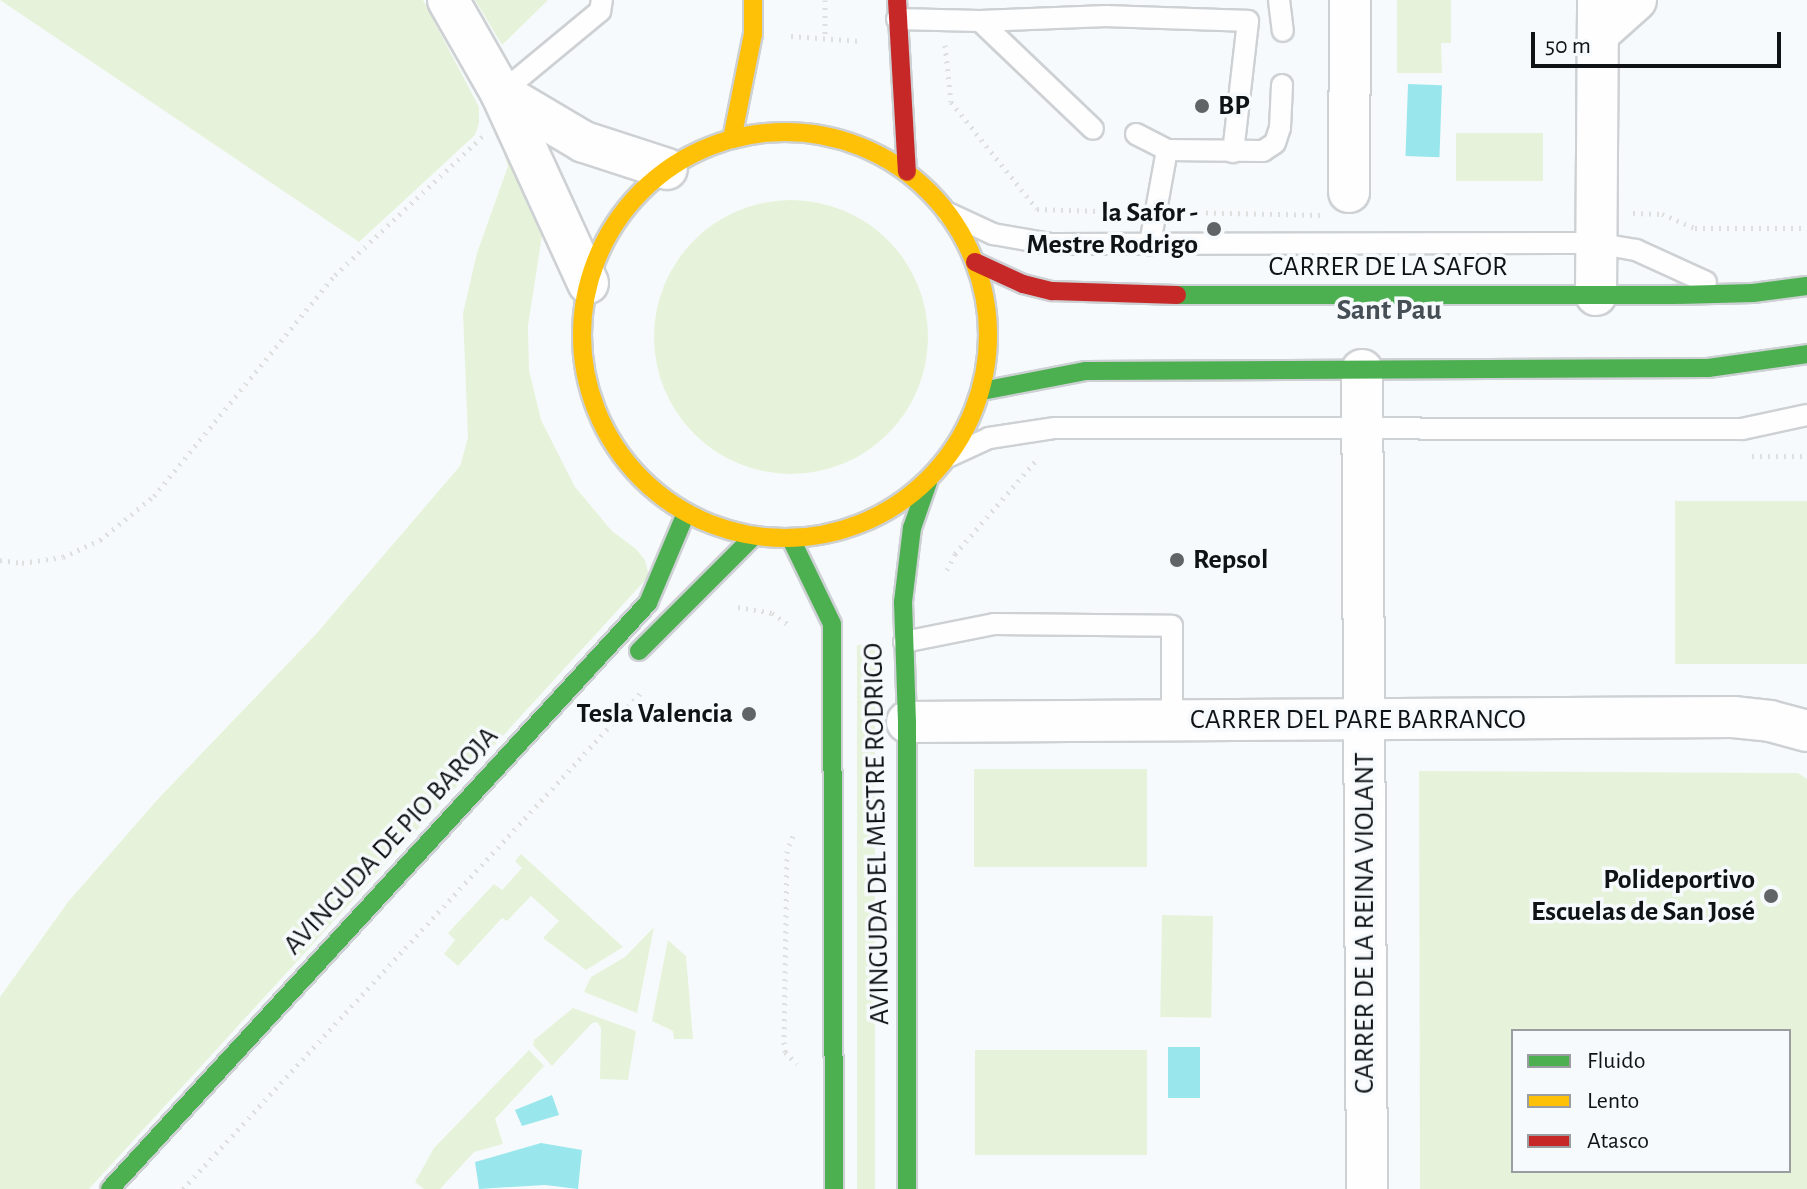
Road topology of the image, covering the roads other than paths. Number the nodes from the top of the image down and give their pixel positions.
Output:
1 (448, 0) edge
2 (602, 0) edge
3 (753, 0) edge
4 (1251, 0) edge
5 (1279, 0) edge
6 (1350, 0) edge
7 (1636, 0) edge
8 (897, 10) edge
9 (1598, 17) edge
10 (980, 21) junction
11 (1248, 21) junction
12 (1283, 31) dead end
13 (1282, 85) dead end
14 (501, 93) junction
15 (1093, 129) dead end
16 (1136, 134) dead end
17 (732, 139) junction
18 (1167, 150) junction
19 (1233, 152) junction
20 (667, 169) junction
21 (907, 172) junction
22 (1349, 192) dead end
23 (948, 213) junction
24 (1595, 243) junction
25 (1150, 244) junction
26 (975, 262) junction
27 (588, 283) junction
28 (1807, 286) edge
29 (1753, 293) junction
30 (1596, 295) junction
31 (1807, 354) edge
32 (1362, 370) junction
33 (982, 391) junction
34 (1807, 415) edge
35 (1364, 428) junction
36 (950, 456) junction
37 (928, 482) junction
38 (686, 513) junction
39 (754, 536) junction
40 (791, 539) junction
41 (904, 642) junction
42 (626, 665) dead end
43 (1172, 721) junction
44 (1364, 721) junction
45 (907, 722) junction
46 (1807, 731) edge
47 (110, 1189) edge
48 (834, 1189) edge
49 (907, 1189) edge
50 (1367, 1189) edge

1 - 14 street
2 - 14 lane
3 - 17 main road
4 - 11 lane
5 - 12 lane
6 - 22 street
7 - 9 street
8 - 10 lane
8 - 21 main road
9 - 24 street
10 - 11 lane
10 - 15 lane
11 - 19 lane
13 - 19 lane
14 - 20 street
14 - 27 street
16 - 18 lane
17 - 20 main road
17 - 21 main road
18 - 19 lane
18 - 25 lane
20 - 27 main road
21 - 23 main road
23 - 25 lane
23 - 26 main road
24 - 25 lane
24 - 29 lane
24 - 30 street
26 - 30 main road, CARRER DE LA SAFOR
26 - 33 main road
27 - 38 main road
28 - 29 main road, CARRER DE LA SAFOR
29 - 30 main road, CARRER DE LA SAFOR
31 - 32 main road
32 - 33 main road
32 - 35 street, CARRER DE LA REINA VIOLANT
33 - 36 main road
34 - 35 lane
35 - 36 lane
35 - 44 street, CARRER DE LA REINA VIOLANT
36 - 37 main road
37 - 40 main road
37 - 41 main road, AVINGUDA DEL MESTRE RODRIGO
38 - 39 main road
38 - 47 main road, AVINGUDA DE PIO BAROJA
39 - 40 main road
39 - 42 main road
40 - 48 main road, AVINGUDA DEL MESTRE RODRIGO
41 - 43 lane
41 - 45 main road, AVINGUDA DEL MESTRE RODRIGO
43 - 44 street, CARRER DEL PARE BARRANCO
43 - 45 street, CARRER DEL PARE BARRANCO
44 - 46 street, CARRER DEL PARE BARRANCO
44 - 50 street, CARRER DE LA REINA VIOLANT
45 - 49 main road, AVINGUDA DEL MESTRE RODRIGO

